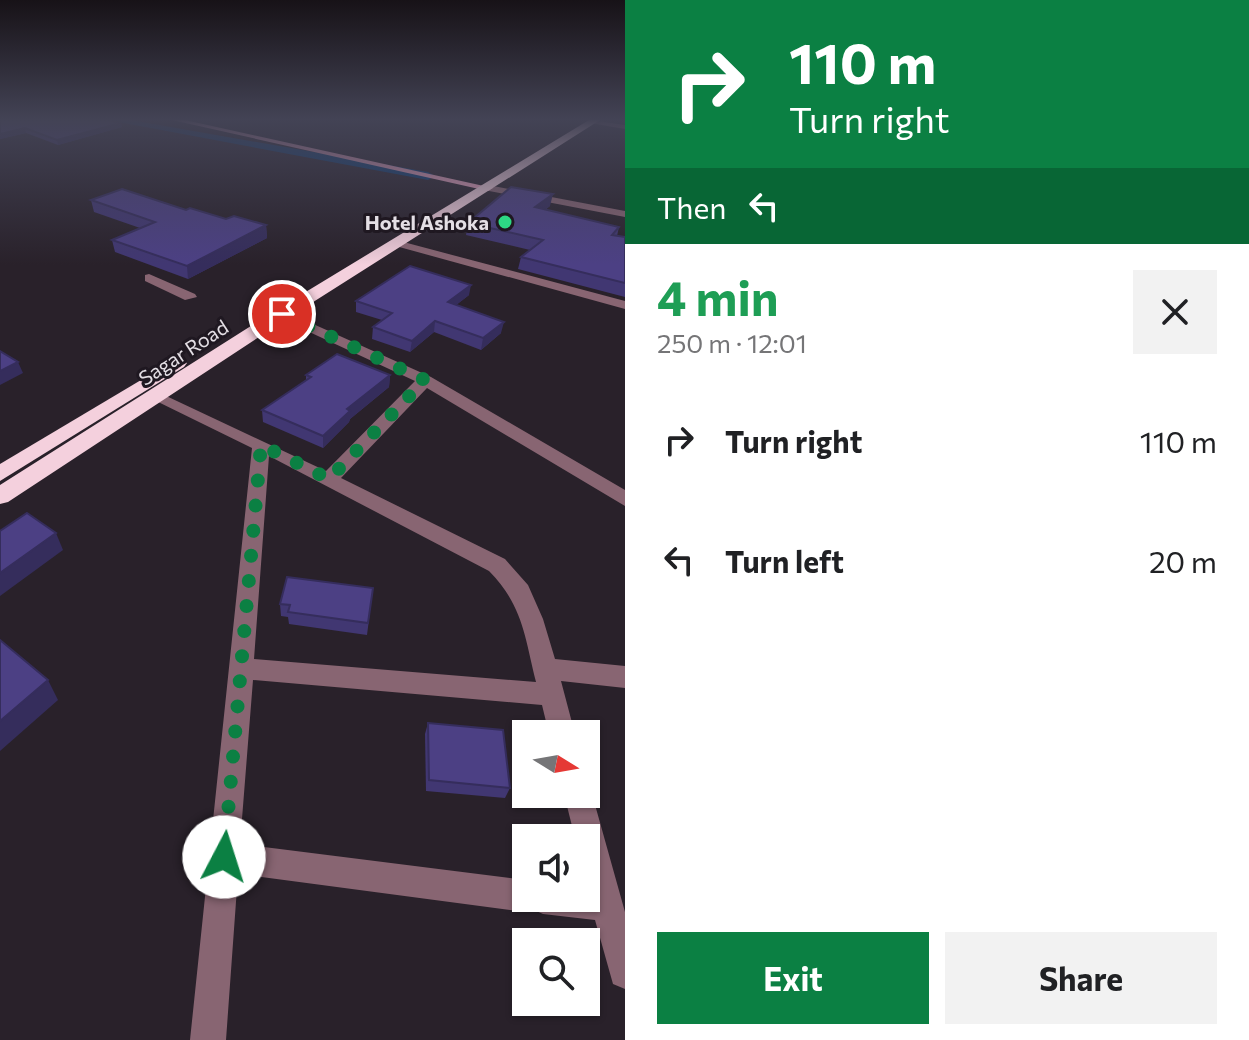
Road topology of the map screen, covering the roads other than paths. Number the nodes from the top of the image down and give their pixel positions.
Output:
1 (413, 169) edge
2 (417, 169) edge
3 (512, 169) edge
4 (488, 184) junction
5 (625, 214) edge
6 (396, 243) junction
7 (149, 278) dead end
8 (190, 297) dead end
9 (625, 305) edge
10 (282, 314) junction
11 (425, 380) junction
12 (156, 397) junction
13 (261, 445) junction
14 (0, 474) edge
15 (329, 479) junction
16 (0, 496) edge
17 (625, 499) edge
18 (241, 668) junction
19 (545, 669) junction
20 (625, 677) edge
21 (552, 695) junction
22 (558, 720) edge
23 (582, 808) edge
24 (224, 857) junction
25 (512, 894) edge
26 (593, 912) edge
27 (615, 918) edge
28 (625, 972) edge
29 (208, 1040) edge

1 - 4 main road
2 - 4 main road
3 - 4 highway, Sagar Road
4 - 5 street
4 - 6 highway, Sagar Road
4 - 14 highway, Sagar Road
6 - 9 street
6 - 10 highway, Sagar Road
7 - 8 street
10 - 11 street
10 - 12 highway, Sagar Road
11 - 15 street
11 - 17 street
12 - 13 street
12 - 16 highway, Sagar Road
13 - 15 street
13 - 18 street
15 - 19 street
18 - 21 street
18 - 24 street
19 - 20 street
19 - 21 street
21 - 22 street
23 - 27 street
24 - 25 street
24 - 29 street
26 - 27 street
27 - 28 street

